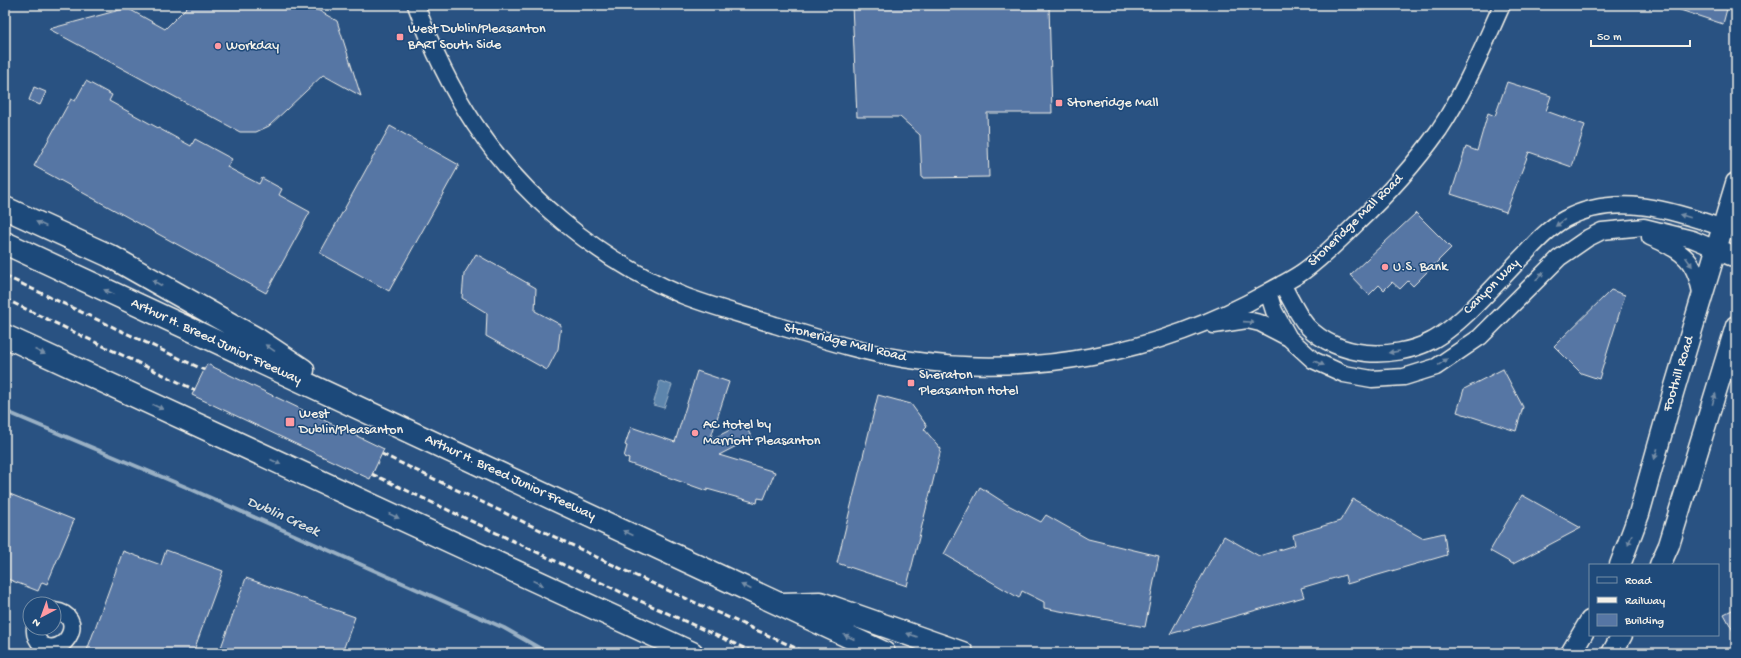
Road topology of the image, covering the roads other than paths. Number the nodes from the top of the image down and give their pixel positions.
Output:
1 (416, 5) edge
2 (1502, 5) edge
3 (1736, 183) edge
4 (5, 208) edge
5 (1617, 228) junction
6 (1729, 230) edge
7 (5, 243) edge
8 (1716, 249) junction
9 (1736, 257) edge
10 (1282, 284) junction
11 (1268, 292) junction
12 (1702, 298) junction
13 (1736, 326) edge
14 (1196, 328) junction
15 (5, 336) edge
16 (1289, 338) junction
17 (360, 409) junction
18 (1620, 564) edge
19 (1660, 564) edge
20 (782, 604) junction
21 (62, 614) edge
22 (1589, 623) edge
23 (36, 636) edge
24 (1621, 636) edge
25 (667, 646) edge
26 (63, 649) edge
27 (45, 650) edge
28 (692, 653) edge
29 (884, 653) edge
30 (962, 653) edge
31 (1571, 653) edge
32 (1612, 653) edge

1 - 14 street, Stoneridge Mall Road
2 - 10 street, Stoneridge Mall Road
3 - 6 main road, Foothill Road
17 -> 4 highway
5 - 8 street, Canyon Way
5 -> 12 street, Canyon Way
16 -> 5 street, Canyon Way
6 - 8 main road, Foothill Road
6 -> 10 street, Canyon Way
17 -> 7 highway, Arthur H. Breed Junior Freeway
8 - 9 main road
8 - 12 main road, Foothill Road
10 - 11 street, Stoneridge Mall Road
11 - 14 street, Stoneridge Mall Road
11 - 16 street, Canyon Way
12 -> 18 main road, Foothill Road
19 -> 13 main road
14 -> 16 street, Canyon Way
15 -> 25 highway
20 -> 17 highway, Arthur H. Breed Junior Freeway
29 -> 20 highway, Arthur H. Breed Junior Freeway
30 -> 20 highway
21 - 26 street
22 - 31 main road
23 - 27 street
24 - 32 main road
25 - 28 highway
26 - 27 street

